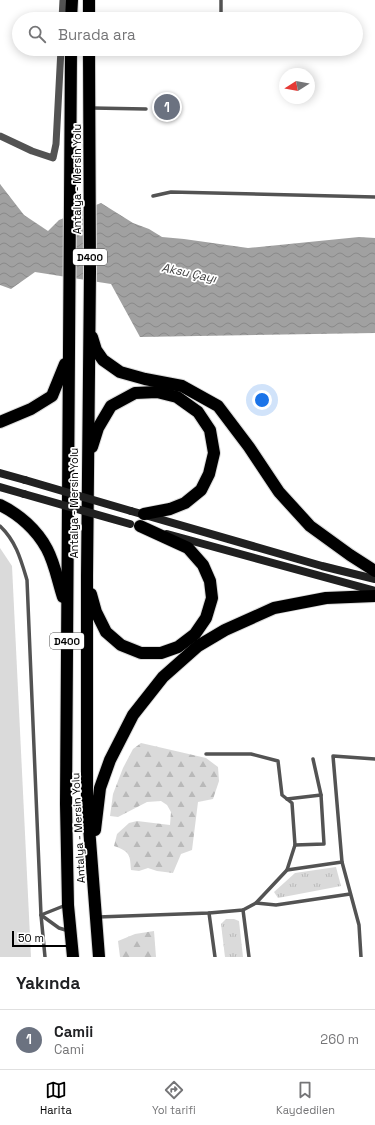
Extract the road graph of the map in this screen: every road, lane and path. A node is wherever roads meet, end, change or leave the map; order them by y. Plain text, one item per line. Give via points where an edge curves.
1 (63, 0) edge
2 (72, 0) edge
3 (89, 0) edge
4 (221, 0) edge
5 (62, 12) edge
6 (71, 12) edge
7 (89, 12) edge
8 (221, 12) edge
9 (61, 56) edge
10 (71, 56) edge
11 (89, 56) edge
12 (89, 108) junction
13 (146, 109) dead end
14 (0, 136) edge
15 (153, 196) dead end
16 (375, 197) edge
17 (90, 330) junction
18 (68, 357) junction
19 (0, 422) edge
20 (88, 460) junction
21 (0, 473) edge
22 (0, 487) edge
23 (0, 505) edge
24 (144, 514) junction
25 (135, 525) junction
26 (0, 526) edge
27 (375, 571) edge
28 (87, 576) junction
29 (375, 580) edge
30 (375, 591) edge
31 (375, 596) edge
32 (67, 608) junction
33 (206, 754) dead end
34 (375, 758) edge
35 (313, 759) dead end
36 (321, 795) junction
37 (287, 799) junction
38 (295, 845) junction
39 (342, 862) junction
40 (287, 870) junction
41 (92, 871) junction
42 (350, 894) junction
43 (256, 903) junction
44 (68, 905) junction
45 (243, 910) junction
46 (209, 913) junction
47 (41, 915) junction
48 (96, 917) junction
49 (69, 931) junction
50 (45, 957) edge
51 (73, 957) edge
52 (99, 957) edge
53 (215, 957) edge
54 (249, 957) edge
55 (361, 957) edge

1 - 5 street
2 - 6 highway
3 - 7 highway
4 - 8 lane
9 - 14 street via 53,158
10 - 18 highway, Antalya - Mersin Yolu / D400
11 - 12 highway, Antalya - Mersin Yolu / D400
12 - 13 lane
12 - 17 highway, Antalya - Mersin Yolu / D400
15 - 16 lane via 171,192
17 - 20 highway, Antalya - Mersin Yolu / D400
17 - 27 highway via 96,350 103,360 120,372 182,386 218,406 250,447 279,492 310,526
18 - 19 highway via 52,396 31,409
18 - 32 highway, Antalya - Mersin Yolu / D400
20 - 24 highway via 98,428 111,406 135,393 157,392 177,397 198,412 210,430 214,453 209,474 201,490 185,503
20 - 28 highway, Antalya - Mersin Yolu / D400
21 - 24 main road, bridge
22 - 25 main road, bridge
23 - 32 highway via 12,511 35,531 48,550
24 - 29 main road
25 - 28 highway via 188,548 203,565 210,581 212,598 206,618 196,634 178,647 161,653 141,653 121,645 106,632 96,612
25 - 30 main road
26 - 47 lane via 18,550 27,580
28 - 41 highway, Antalya - Mersin Yolu / D400 via 87,802
31 - 41 highway via 326,598 274,608 225,630 198,646 163,677 133,715 110,760 100,788
32 - 44 highway, Antalya - Mersin Yolu / D400
33 - 37 lane via 251,754 278,761 282,795
34 - 39 lane via 333,756
35 - 36 lane
36 - 37 lane
36 - 38 lane via 324,844
37 - 38 lane via 292,803
38 - 40 lane
39 - 40 lane
39 - 42 lane
40 - 43 lane
41 - 48 highway, Antalya - Mersin Yolu / D400
42 - 43 lane via 276,905
42 - 55 lane via 358,925
43 - 45 lane
44 - 47 lane
44 - 49 highway, Antalya - Mersin Yolu / D400
45 - 46 lane
45 - 54 lane
46 - 48 lane
46 - 53 lane
47 - 49 lane via 59,928
47 - 50 lane
48 - 52 highway, Antalya - Mersin Yolu / D400
49 - 51 highway, Antalya - Mersin Yolu / D400

